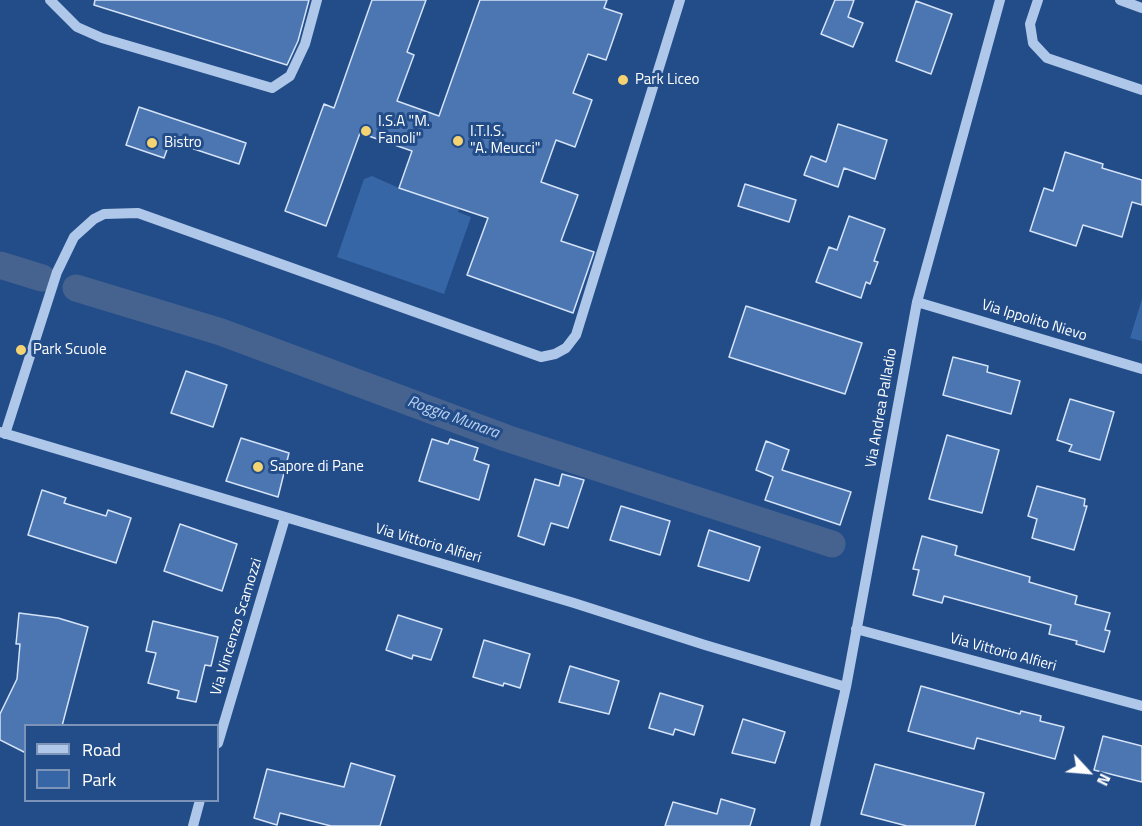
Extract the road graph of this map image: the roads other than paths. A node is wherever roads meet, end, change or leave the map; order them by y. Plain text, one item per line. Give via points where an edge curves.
1 (50, 0) edge
2 (317, 0) edge
3 (680, 0) edge
4 (1000, 0) edge
5 (1038, 0) edge
6 (1120, 0) edge
7 (1142, 8) edge
8 (1142, 90) edge
9 (917, 302) junction
10 (1142, 369) edge
11 (3, 433) edge
12 (285, 518) junction
13 (856, 629) junction
14 (846, 687) junction
15 (1142, 706) edge
16 (219, 740) edge
17 (201, 802) edge
18 (193, 826) edge
19 (815, 826) edge

1 - 2 street via 77,27 102,38 272,88 290,76 305,44
3 - 11 street via 576,335 566,348 541,357 138,213 104,214 74,237 57,272
4 - 9 street, Via Andrea Palladio
5 - 8 street via 1030,24 1033,43 1047,58
6 - 7 street
9 - 10 street, Via Ippolito Nievo
9 - 13 street, Via Andrea Palladio
11 - 12 street, Via Vittorio Alfieri
12 - 14 street, Via Vittorio Alfieri
12 - 16 street, Via Vincenzo Scamozzi
13 - 14 street, Via Andrea Palladio
13 - 15 street, Via Vittorio Alfieri
14 - 19 street, Via Andrea Palladio
17 - 18 street

